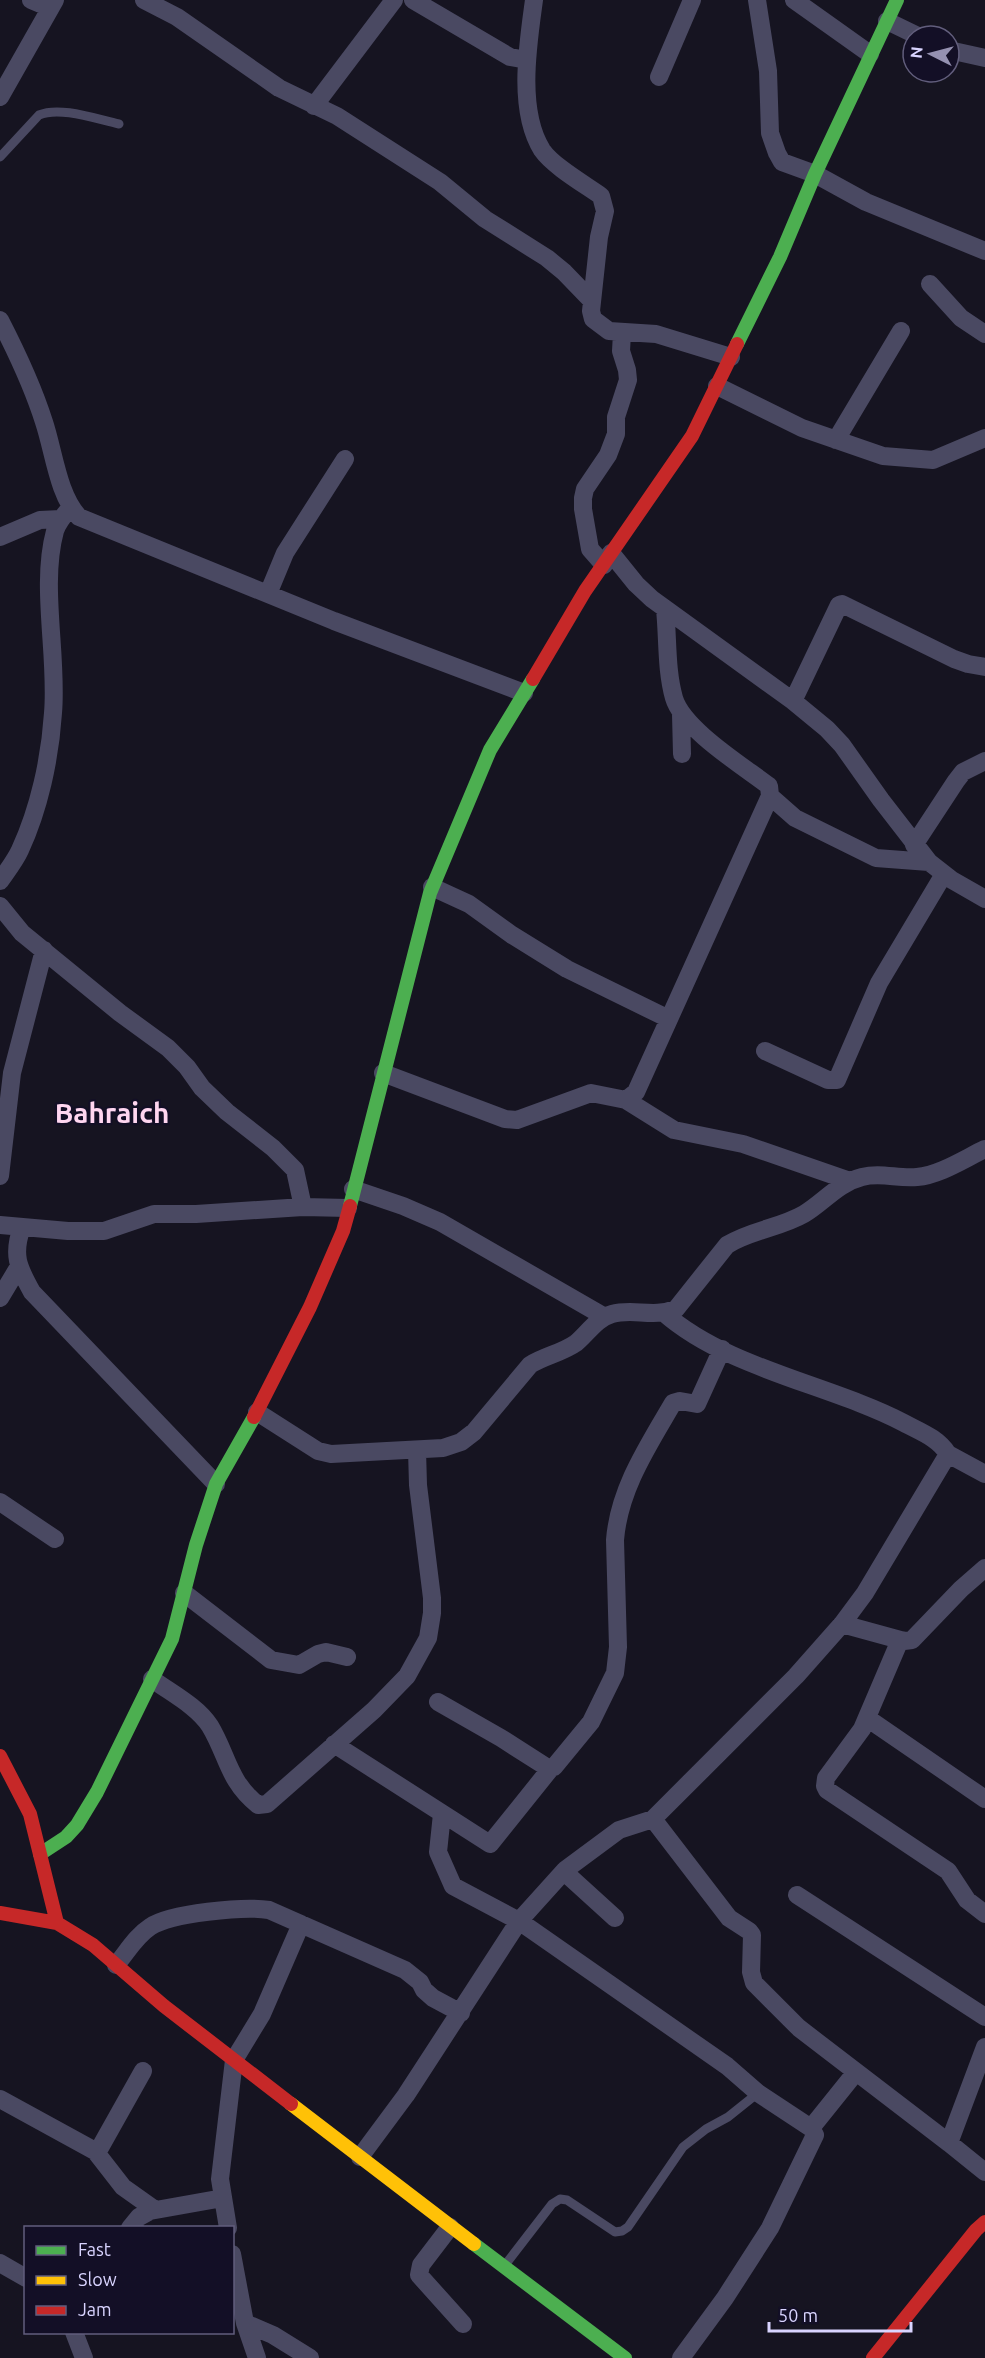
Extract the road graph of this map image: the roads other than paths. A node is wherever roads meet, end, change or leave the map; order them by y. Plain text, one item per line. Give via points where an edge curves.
1 (32, 0) edge
2 (144, 0) edge
3 (394, 0) edge
4 (413, 0) edge
5 (534, 0) edge
6 (692, 0) edge
7 (757, 0) edge
8 (794, 0) edge
9 (897, 0) edge
10 (52, 4) edge
11 (887, 21) junction
12 (901, 28) edge
13 (961, 53) edge
14 (870, 54) junction
15 (985, 58) edge
16 (527, 60) junction
17 (659, 77) dead end
18 (0, 97) edge
19 (314, 106) junction
20 (119, 124) dead end
21 (0, 158) edge
22 (815, 174) junction
23 (985, 251) edge
24 (930, 284) dead end
25 (592, 301) junction
26 (0, 320) edge
27 (901, 331) dead end
28 (622, 333) junction
29 (985, 334) edge
30 (731, 357) junction
31 (717, 386) junction
32 (985, 438) edge
33 (836, 440) junction
34 (345, 459) dead end
35 (64, 524) junction
36 (0, 537) edge
37 (608, 559) junction
38 (268, 594) junction
39 (665, 609) junction
40 (985, 667) edge
41 (524, 693) junction
42 (794, 702) junction
43 (681, 714) junction
44 (682, 754) dead end
45 (985, 761) edge
46 (770, 796) junction
47 (914, 845) junction
48 (929, 862) junction
49 (944, 874) junction
50 (0, 881) edge
51 (432, 887) junction
52 (985, 899) edge
53 (0, 906) edge
54 (44, 950) junction
55 (669, 1019) junction
56 (765, 1051) dead end
57 (383, 1073) junction
58 (626, 1100) junction
59 (4, 1105) edge
60 (985, 1149) edge
61 (0, 1176) edge
62 (850, 1181) junction
63 (300, 1185) junction
64 (353, 1189) junction
65 (303, 1207) junction
66 (348, 1208) junction
67 (0, 1225) edge
68 (22, 1227) junction
69 (18, 1268) junction
70 (0, 1298) edge
71 (664, 1313) junction
72 (605, 1317) junction
73 (722, 1349) junction
74 (257, 1412) junction
75 (417, 1450) junction
76 (948, 1454) junction
77 (985, 1474) edge
78 (216, 1484) junction
79 (0, 1502) edge
80 (55, 1539) dead end
81 (985, 1568) edge
82 (184, 1593) junction
83 (842, 1624) junction
84 (900, 1640) junction
85 (347, 1657) dead end
86 (152, 1679) junction
87 (438, 1702) dead end
88 (867, 1718) junction
89 (334, 1744) junction
90 (0, 1756) edge
91 (551, 1768) junction
92 (985, 1798) edge
93 (441, 1814) junction
94 (653, 1819) junction
95 (40, 1854) junction
96 (565, 1870) junction
97 (796, 1894) dead end
98 (0, 1913) edge
99 (985, 1914) edge
100 (615, 1918) dead end
101 (519, 1921) junction
102 (57, 1923) junction
103 (302, 1924) junction
104 (116, 1965) junction
105 (461, 2013) junction
106 (985, 2017) edge
107 (985, 2047) edge
108 (234, 2060) junction
109 (143, 2071) dead end
110 (856, 2072) junction
111 (758, 2093) junction
112 (0, 2099) edge
113 (811, 2128) junction
114 (949, 2143) junction
115 (97, 2153) junction
116 (360, 2157) junction
117 (985, 2172) edge
118 (223, 2198) junction
119 (154, 2209) junction
120 (985, 2222) edge
121 (132, 2226) edge
122 (228, 2226) edge
123 (450, 2227) junction
124 (0, 2263) edge
125 (234, 2268) edge
126 (503, 2268) junction
127 (24, 2277) edge
128 (245, 2323) junction
129 (463, 2324) dead end
130 (75, 2334) edge
131 (84, 2358) edge
132 (257, 2358) edge
133 (310, 2358) edge
134 (625, 2358) edge
135 (681, 2358) edge
136 (873, 2358) edge

1 - 10 street
2 - 19 street via 177,17 279,88
3 - 19 street
4 - 16 street via 510,57
5 - 16 street
6 - 17 street
7 - 22 street via 768,71 772,142 782,162
8 - 14 street
9 - 11 street
10 - 18 street
11 - 12 street
11 - 14 street
13 - 15 street
14 - 22 street
16 - 25 street via 531,120 543,152 604,202
19 - 25 street via 337,116 454,190 485,219 547,258
20 - 21 lane via 46,112
22 - 23 street via 866,202
22 - 30 street
24 - 29 street via 961,318
25 - 28 street via 591,311 598,325
26 - 35 street via 44,421
27 - 33 street
28 - 30 street via 656,334
28 - 37 street via 627,380 616,417 616,434 583,498 590,549
30 - 31 street
31 - 33 street via 802,428
31 - 37 street via 692,436
32 - 33 street via 933,460 882,456
34 - 38 street via 285,554
35 - 36 street via 40,520
35 - 38 street via 79,517
35 - 50 street via 50,578 54,711 48,758 20,851
37 - 39 street
37 - 41 street
38 - 41 street
39 - 42 street
39 - 43 street via 671,679
40 - 42 street via 954,659 842,604
41 - 51 street via 490,750
42 - 47 street via 842,745
43 - 44 street
43 - 46 street via 769,786
45 - 47 street via 972,766 956,781
46 - 48 street via 795,818 876,858
46 - 55 street
47 - 48 street
48 - 49 street
49 - 52 street
49 - 56 street via 879,983 837,1080 828,1080
51 - 55 street via 470,904 567,969
51 - 57 street
53 - 54 street via 21,933
54 - 59 street
54 - 63 street via 168,1048 218,1104 295,1170
55 - 58 street via 636,1092
57 - 58 street via 505,1119 528,1118 591,1093
57 - 64 street
58 - 62 street via 674,1130 743,1144
59 - 61 street
60 - 62 street via 930,1174 916,1177 876,1173
62 - 71 street via 792,1220 744,1235 727,1245 685,1300
63 - 65 street
63 - 66 street
64 - 66 street
64 - 72 street via 440,1222
65 - 66 street
65 - 68 street via 154,1214 104,1231
66 - 74 street via 310,1307
67 - 68 street
68 - 69 street via 17,1241
69 - 70 street
69 - 78 street via 32,1292
71 - 72 street via 619,1313
71 - 73 street via 691,1335
72 - 75 street via 568,1348 530,1365 474,1432 461,1442
73 - 76 street via 886,1414 934,1438
73 - 91 street via 697,1404 673,1403 635,1468 616,1522 615,1673 591,1722
74 - 75 street via 318,1451 343,1454
74 - 78 street
75 - 89 street via 432,1598 428,1638 407,1676
76 - 77 street
76 - 83 street via 865,1593
78 - 82 street
79 - 80 street
81 - 84 street via 912,1640
82 - 85 street via 271,1660 299,1665 326,1652
82 - 86 street via 172,1638
83 - 84 street
83 - 94 street via 796,1676
84 - 88 street
86 - 89 street via 203,1717 233,1778 258,1805 267,1804
86 - 95 street via 77,1826
87 - 91 street
88 - 92 street
88 - 99 street via 826,1778 827,1790 948,1870 967,1900
89 - 93 street
90 - 95 street via 30,1814
91 - 93 street via 490,1844
93 - 101 street via 438,1852 453,1886
94 - 96 street via 619,1830
94 - 110 street via 729,1918 750,1931 754,1983 799,2028
95 - 102 street
96 - 100 street
96 - 101 street
97 - 106 street
98 - 102 street
101 - 105 street
101 - 111 street via 727,2066
102 - 104 street
103 - 104 street via 253,1907 168,1919 140,1935
103 - 105 street via 405,1970 433,1998
103 - 108 street via 262,2014
104 - 108 street
105 - 116 street
107 - 114 street
108 - 116 street
108 - 118 street via 220,2179
109 - 115 street
110 - 113 street
110 - 114 street
111 - 113 street
111 - 126 lane via 683,2147 628,2227 615,2232 560,2199
112 - 115 street
113 - 135 street via 814,2140 770,2228
114 - 117 street
115 - 119 street via 123,2187
116 - 123 street
118 - 119 street
118 - 122 street
119 - 121 street
120 - 136 street
123 - 126 street
123 - 129 street via 419,2275
124 - 127 street
125 - 128 street
126 - 134 street
128 - 132 street
128 - 133 street
130 - 131 street

